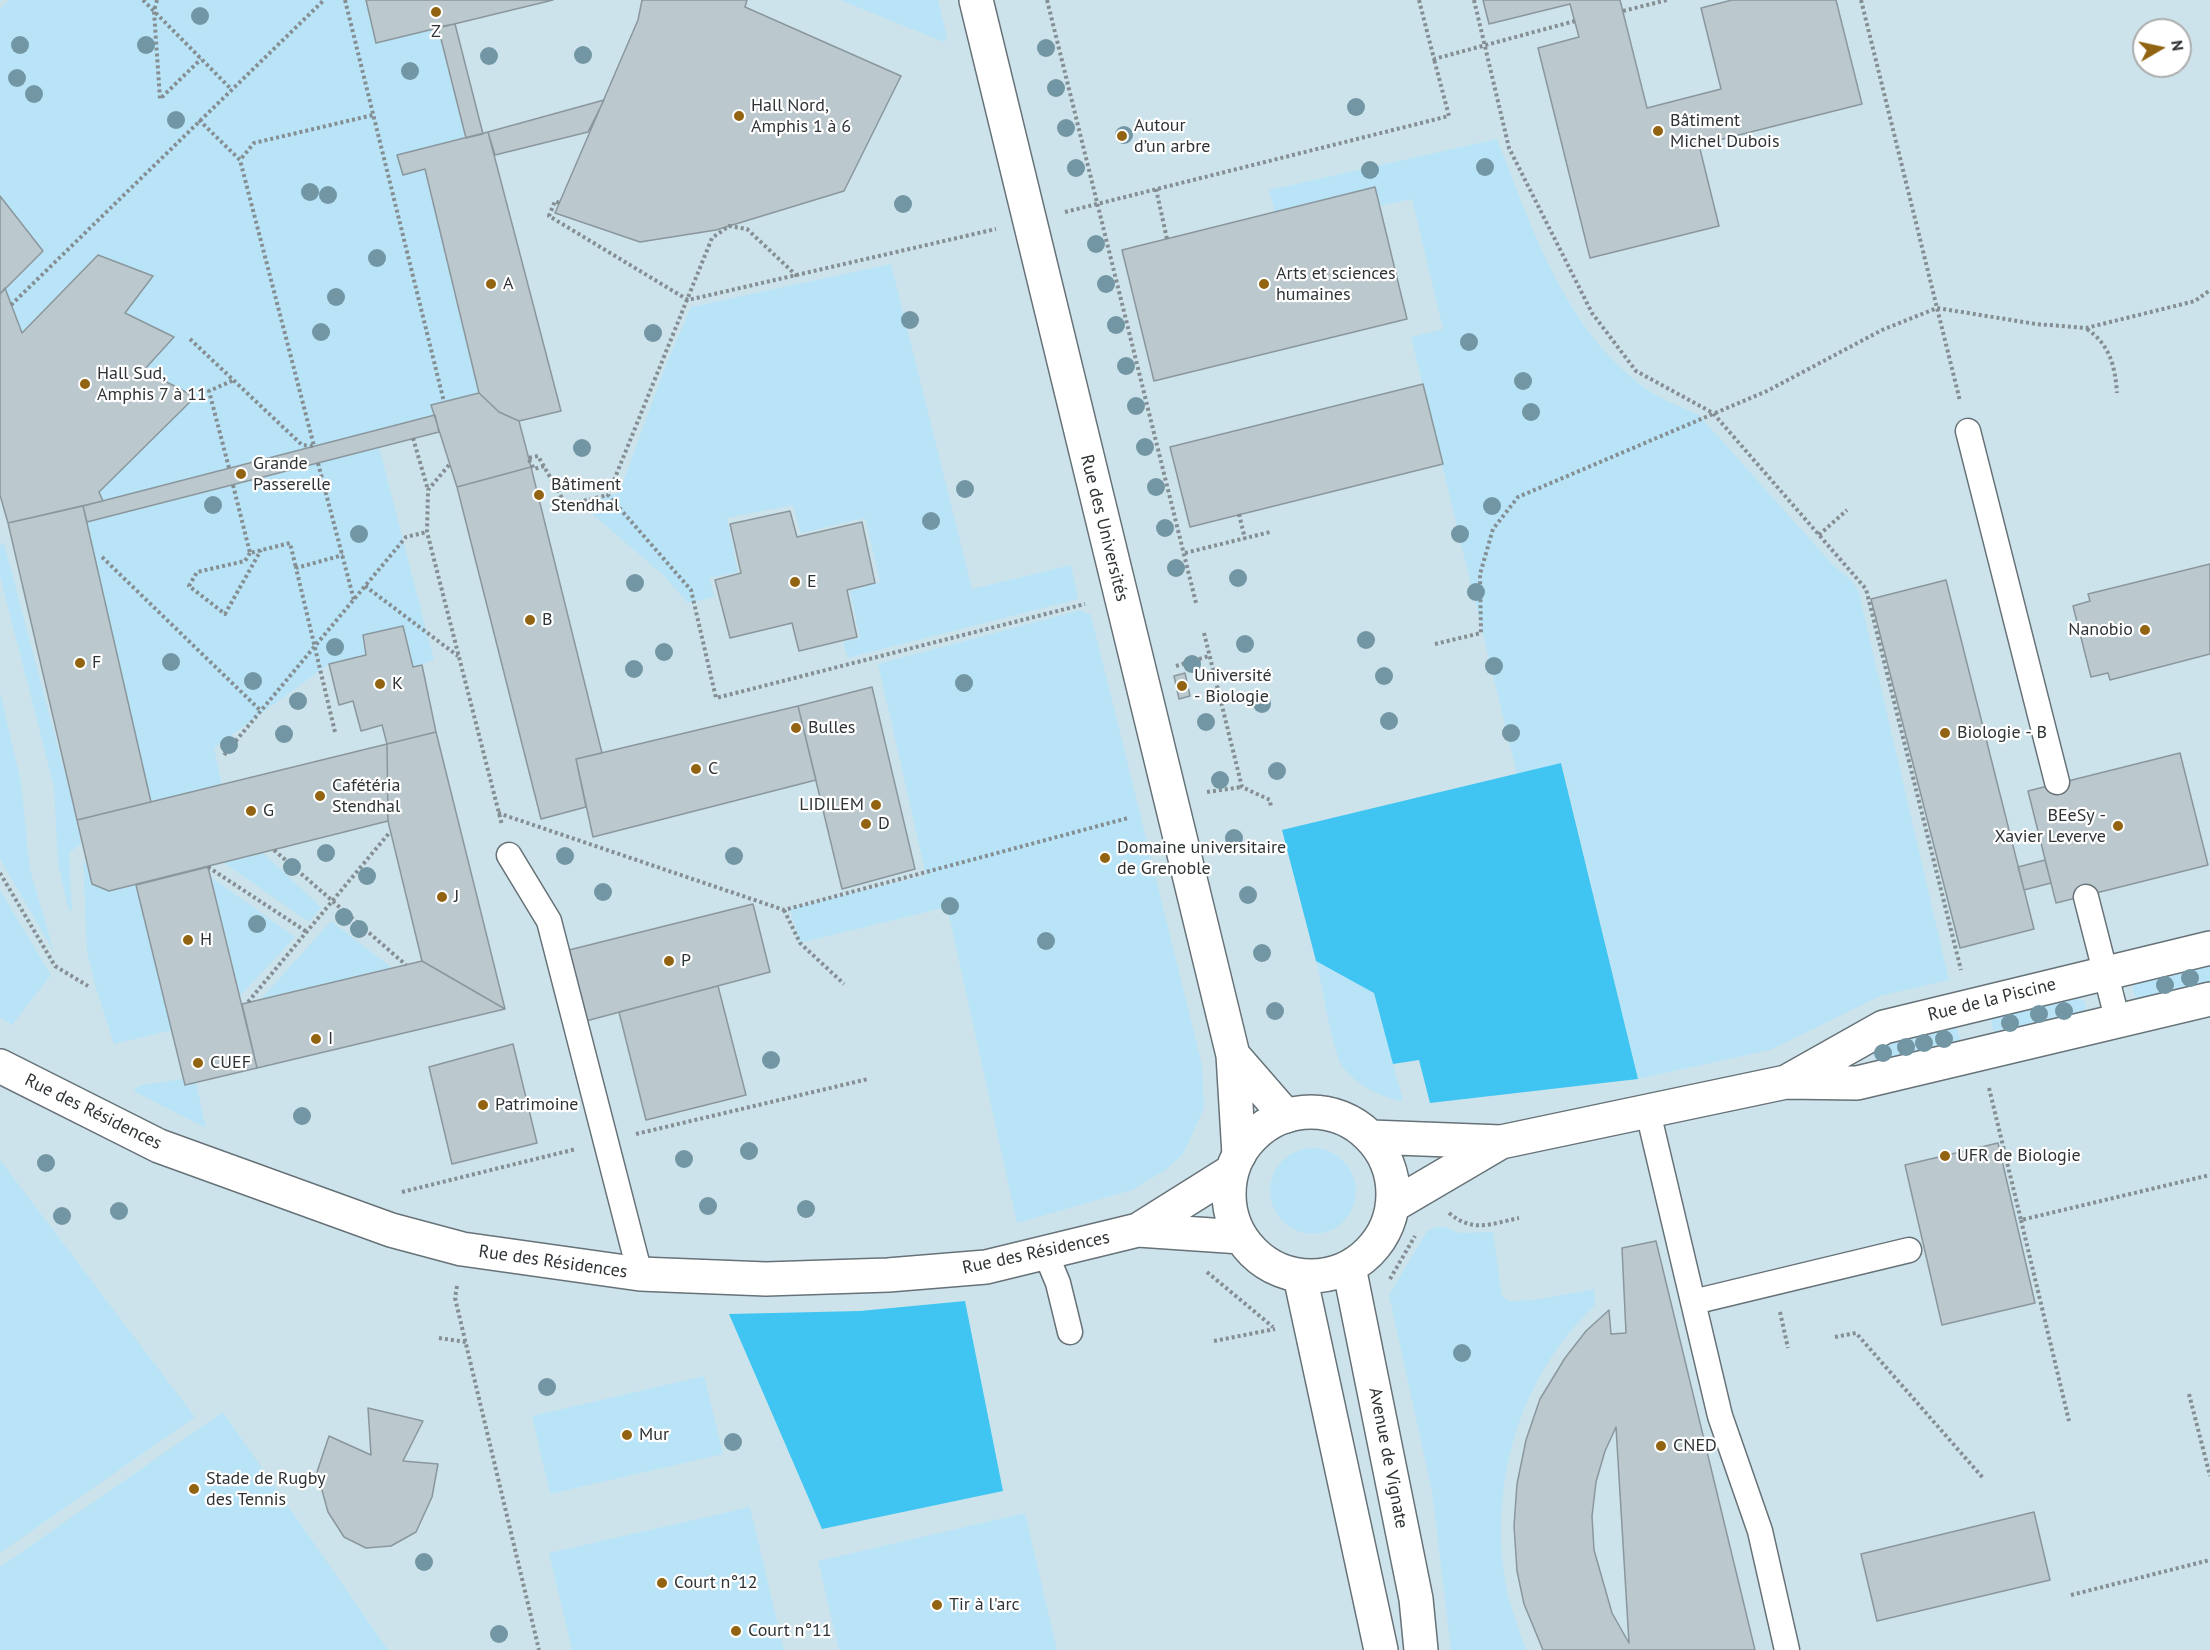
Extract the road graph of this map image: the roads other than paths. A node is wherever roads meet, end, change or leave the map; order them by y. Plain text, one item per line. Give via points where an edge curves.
1 (976, 0) edge
2 (1968, 431) road end
3 (2057, 782) dead end
4 (509, 855) road end
5 (2086, 897) dead end
6 (2210, 948) edge
7 (2105, 972) junction
8 (2210, 999) edge
9 (2118, 1022) junction
10 (1233, 1055) junction
11 (0, 1066) edge
12 (1786, 1082) junction
13 (1648, 1112) junction
14 (1286, 1116) junction
15 (1371, 1137) junction
16 (1501, 1142) junction
17 (1235, 1163) junction
18 (1392, 1206) junction
19 (1138, 1230) junction
20 (1241, 1237) junction
21 (1909, 1250) dead end
22 (1046, 1254) junction
23 (1349, 1268) junction
24 (640, 1274) junction
25 (1300, 1276) junction
26 (1693, 1302) junction
27 (1071, 1332) dead end
28 (1381, 1650) edge
29 (1421, 1650) edge
30 (1787, 1650) edge

1 - 10 street, Rue des Universités
2 - 3 lane
4 - 24 lane via 549,921
5 - 7 lane
6 - 7 street, Rue de la Piscine
7 - 9 lane
7 - 12 street, Rue de la Piscine via 1884,1027
8 - 9 street, Rue de la Piscine
9 - 12 street, Rue de la Piscine via 1857,1083
10 - 14 street, Rue des Universités
10 - 17 street, Rue des Universités
11 - 24 street, Rue des Résidences via 159,1146 391,1230 462,1249
12 - 13 street, Rue de la Piscine
13 - 16 street, Rue de la Piscine
13 - 26 lane
14 - 15 street via 1326,1113 1343,1118
14 - 17 street via 1267,1124 1251,1138
15 - 16 street, Rue de la Piscine
15 - 18 street via 1385,1158 1392,1182
16 - 18 street, Rue de la Piscine
17 - 19 street, Rue des Résidences
17 - 20 street via 1229,1194 1232,1216
18 - 23 street via 1385,1231 1370,1252
19 - 20 street, Rue des Résidences
19 - 22 street, Rue des Résidences
20 - 25 street via 1257,1257
21 - 26 lane
22 - 24 street, Rue des Résidences via 986,1267 888,1275 766,1279
22 - 27 lane
23 - 25 street via 1325,1275
23 - 29 street, Avenue de Vignate via 1416,1599
25 - 28 street
26 - 30 lane via 1720,1416 1760,1531

